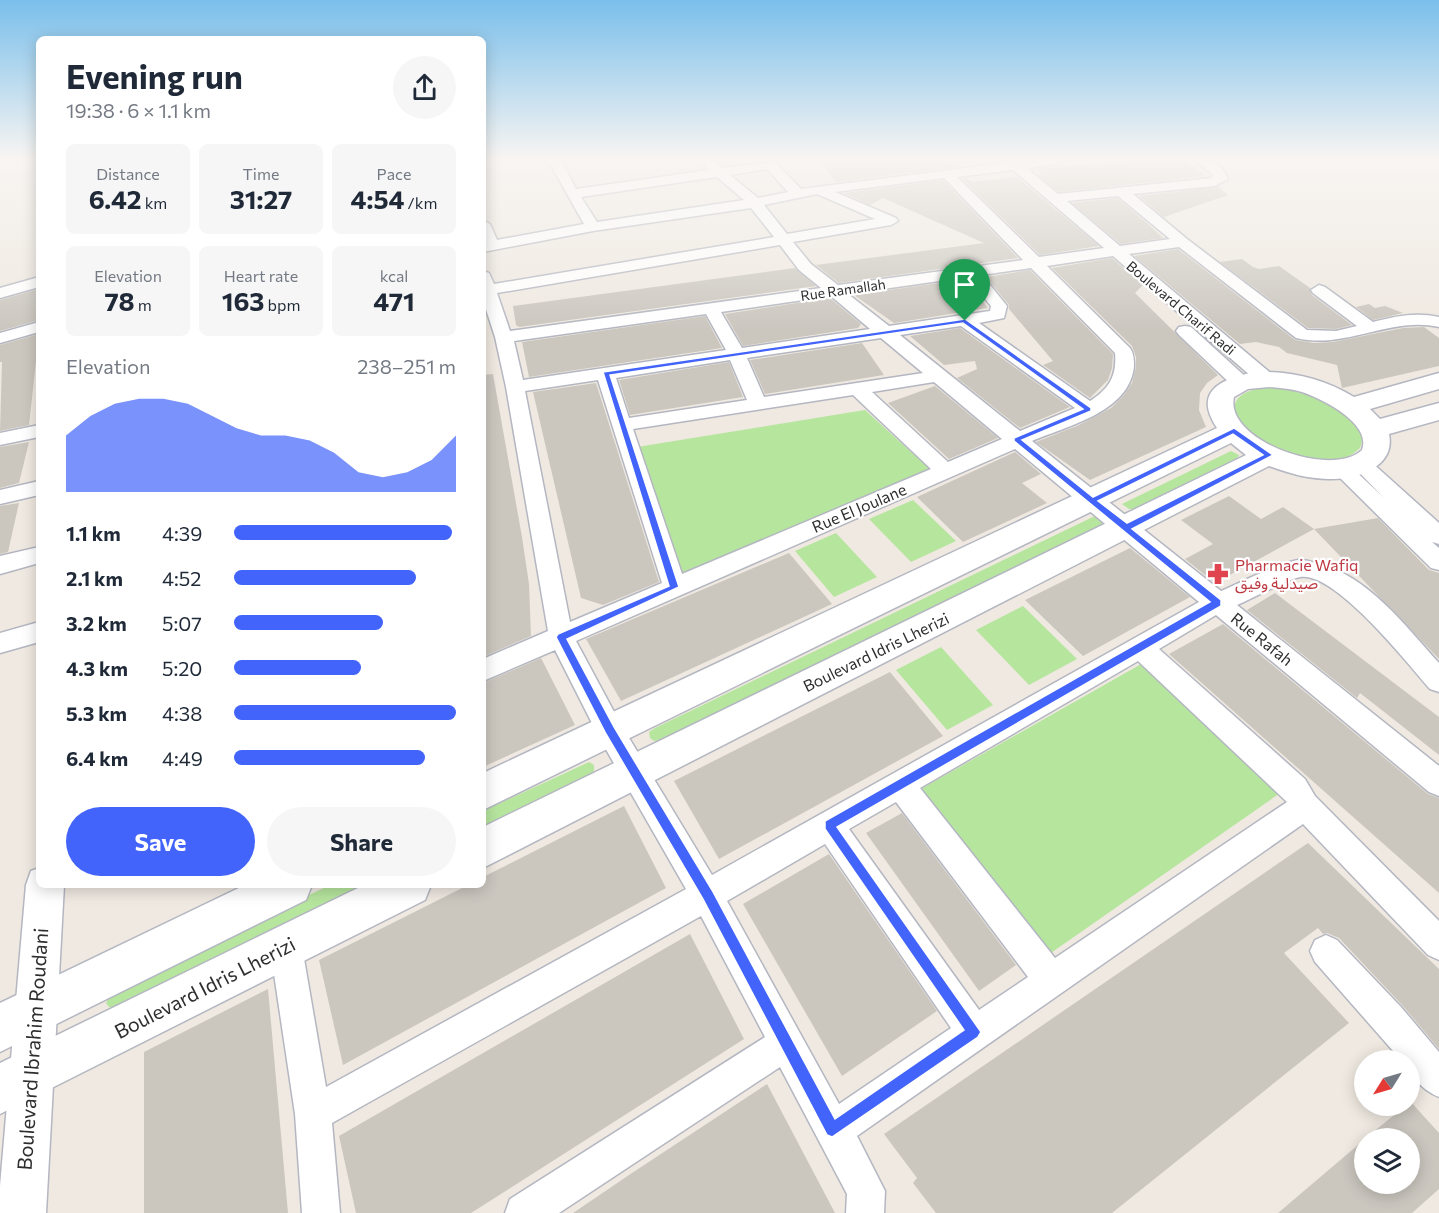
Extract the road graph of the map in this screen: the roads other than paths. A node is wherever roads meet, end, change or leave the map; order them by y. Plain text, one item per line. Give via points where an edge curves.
1 (586, 217) edge
2 (663, 217) edge
3 (766, 217) edge
4 (881, 217) edge
5 (990, 217) edge
6 (1068, 217) edge
7 (1074, 217) edge
8 (1151, 217) edge
9 (593, 227) junction
10 (783, 238) junction
11 (1182, 242) junction
12 (488, 246) edge
13 (1108, 253) junction
14 (1037, 263) junction
15 (971, 272) junction
16 (36, 283) edge
17 (486, 283) edge
18 (486, 286) edge
19 (1319, 290) dead end
20 (834, 291) junction
21 (0, 293) edge
22 (711, 308) junction
23 (965, 321) junction
24 (1439, 322) edge
25 (36, 328) edge
26 (1371, 328) junction
27 (885, 332) junction
28 (504, 337) junction
29 (0, 338) edge
30 (736, 353) junction
31 (605, 373) junction
32 (939, 376) junction
33 (1253, 381) junction
34 (1439, 381) edge
35 (515, 387) junction
36 (857, 388) junction
37 (758, 404) junction
38 (1351, 406) junction
39 (1089, 410) junction
40 (1439, 411) edge
41 (622, 425) junction
42 (1374, 430) junction
43 (1234, 431) junction
44 (36, 432) edge
45 (0, 439) edge
46 (1016, 439) junction
47 (1269, 455) junction
48 (1351, 467) junction
49 (946, 471) junction
50 (36, 489) edge
51 (0, 497) edge
52 (1092, 501) junction
53 (1126, 528) junction
54 (1439, 536) edge
55 (36, 556) edge
56 (1439, 562) edge
57 (0, 565) edge
58 (675, 587) junction
59 (1217, 603) junction
60 (36, 634) edge
61 (561, 637) junction
62 (0, 643) edge
63 (1139, 646) junction
64 (486, 658) edge
65 (486, 669) edge
66 (1439, 681) edge
67 (610, 731) junction
68 (634, 773) junction
69 (1439, 783) edge
70 (900, 784) junction
71 (486, 791) edge
72 (1305, 806) junction
73 (829, 825) junction
74 (486, 847) edge
75 (44, 888) edge
76 (281, 888) edge
77 (404, 888) edge
78 (707, 895) junction
79 (1439, 944) edge
80 (286, 947) junction
81 (1326, 951) dead end
82 (1051, 980) junction
83 (18, 1019) edge
84 (974, 1032) junction
85 (788, 1042) junction
86 (1439, 1079) edge
87 (16, 1082) edge
88 (313, 1114) junction
89 (832, 1130) junction
90 (22, 1213) edge
91 (321, 1213) edge
92 (524, 1213) edge
93 (865, 1213) edge

1 - 9 street
2 - 9 street
3 - 10 street, Rue Rafah
4 - 10 street via 891,221
5 - 14 street
6 - 13 street, Boulevard Charif Radi
7 - 13 street, Boulevard Charif Radi
8 - 11 street
9 - 12 street
10 - 17 street
10 - 20 street, Rue Rafah via 806,267
11 - 13 street, Rue Ramallah
11 - 26 street via 1302,334 1326,338
13 - 14 street, Rue Ramallah
13 - 33 street, Boulevard Charif Radi
13 - 33 street, Boulevard Charif Radi
14 - 15 street, Rue Ramallah
14 - 39 street, Rue El Joulane via 1124,352 1120,384 1104,402
15 - 20 street, Rue Ramallah
15 - 23 street via 999,310 993,316
16 - 21 street
18 - 28 street
19 - 26 street
20 - 22 street, Rue Ramallah
20 - 27 street, Rue Rafah
22 - 28 street, Rue Ramallah
22 - 30 street
23 - 27 street
23 - 39 street
24 - 26 street via 1418,318
25 - 29 street
27 - 30 street
27 - 32 street, Rue Rafah
28 - 35 street
30 - 31 street
30 - 37 street
31 - 35 street
31 - 41 street
32 - 36 street
32 - 46 street, Rue Rafah
33 - 38 main road via 1310,387
33 - 43 main road via 1227,391 1221,401 1223,417
34 - 38 main road
35 - 61 street
36 - 37 street
36 - 49 street
37 - 41 street
38 - 42 main road
39 - 46 street, Rue El Joulane
40 - 42 main road
41 - 58 street
42 - 48 main road via 1377,451 1373,457
43 - 47 main road
43 - 52 main road
44 - 45 street
46 - 49 street, Rue El Joulane
46 - 52 street, Rue Rafah
47 - 48 main road via 1305,467
47 - 53 main road, Boulevard Idris Lherizi
48 - 54 street
48 - 56 street
49 - 58 street, Rue El Joulane
50 - 51 street
52 - 53 street, Rue Rafah
52 - 67 main road
53 - 59 street, Rue Rafah
53 - 68 main road, Boulevard Idris Lherizi
55 - 57 street
58 - 61 street, Rue El Joulane
59 - 63 street
59 - 66 street via 1300,568 1310,568 1358,593
59 - 69 street, Rue Rafah
60 - 62 street
61 - 64 street
61 - 65 street
61 - 67 street
63 - 70 street
63 - 72 street via 1295,788
67 - 68 street
67 - 71 main road
68 - 74 main road, Boulevard Idris Lherizi
68 - 78 street
70 - 73 street
70 - 82 street
72 - 79 street
72 - 82 street
73 - 78 street
73 - 84 street
75 - 83 street, Boulevard Ibrahim Roudani
76 - 83 main road
77 - 80 main road, Boulevard Idris Lherizi
78 - 85 street
78 - 88 street
80 - 87 main road, Boulevard Idris Lherizi
80 - 88 street
81 - 86 street
82 - 84 street
83 - 87 street, Boulevard Ibrahim Roudani
84 - 89 street
85 - 89 street
85 - 92 street
87 - 90 street, Boulevard Ibrahim Roudani
88 - 91 street
89 - 93 street via 866,1191

